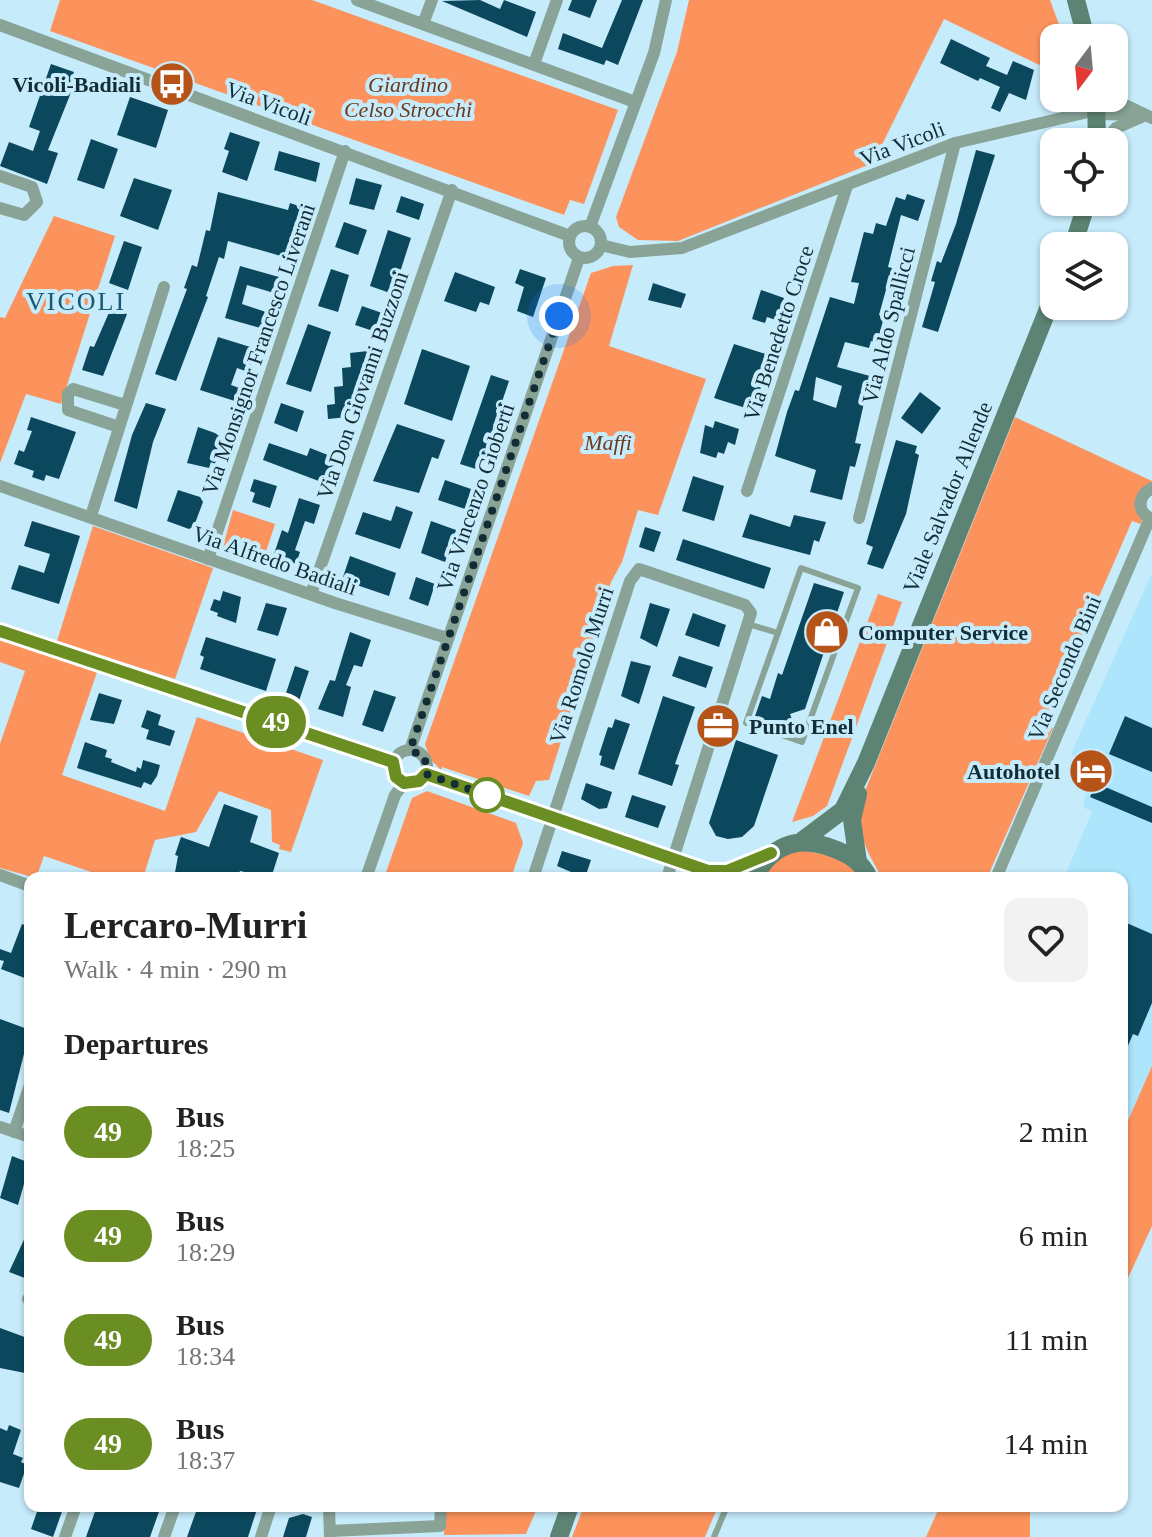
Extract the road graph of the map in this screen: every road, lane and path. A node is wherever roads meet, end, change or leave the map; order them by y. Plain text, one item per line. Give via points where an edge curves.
1 (357, 0) edge
2 (432, 0) edge
3 (557, 0) edge
4 (666, 0) edge
5 (1076, 0) edge
6 (423, 24) junction
7 (1082, 24) edge
8 (0, 25) edge
9 (534, 64) junction
10 (635, 102) junction
11 (1071, 112) edge
12 (1124, 112) edge
13 (1149, 117) edge
14 (1116, 128) edge
15 (955, 143) junction
16 (345, 151) junction
17 (0, 176) edge
18 (847, 186) junction
19 (452, 190) junction
20 (0, 208) edge
21 (590, 227) junction
22 (570, 236) junction
23 (601, 245) junction
24 (579, 258) junction
25 (164, 287) dead end
26 (1044, 320) edge
27 (125, 405) junction
28 (119, 427) junction
29 (0, 486) edge
30 (1152, 488) edge
31 (747, 491) dead end
32 (91, 516) junction
33 (859, 518) dead end
34 (1151, 519) edge
35 (208, 559) junction
36 (311, 594) junction
37 (748, 624) junction
38 (0, 631) edge
39 (778, 633) junction
40 (447, 638) junction
41 (410, 750) junction
42 (393, 762) junction
43 (866, 763) junction
44 (426, 774) junction
45 (404, 783) junction
46 (552, 817) junction
47 (803, 840) junction
48 (771, 853) junction
49 (674, 859) junction
50 (858, 862) junction
51 (368, 872) edge
52 (535, 872) edge
53 (669, 872) edge
54 (708, 872) edge
55 (722, 872) edge
56 (758, 872) edge
57 (865, 872) edge
58 (999, 872) edge
59 (0, 875) edge
60 (24, 884) edge
61 (24, 1103) edge
62 (0, 1127) edge
63 (14, 1132) junction
64 (24, 1135) edge
65 (74, 1512) edge
66 (173, 1512) edge
67 (269, 1512) edge
68 (329, 1512) edge
69 (441, 1512) edge
70 (568, 1512) edge
71 (724, 1512) edge
72 (330, 1534) edge
73 (65, 1537) edge
74 (164, 1537) edge
75 (261, 1537) edge
76 (559, 1537) edge
77 (714, 1537) edge

1 - 6 street
2 - 6 street
3 - 9 street
4 - 10 street
5 - 7 main road
6 - 9 street
8 - 16 street, Via Vicoli
9 - 10 street
10 - 21 street
11 - 15 street, Via Vicoli
12 - 13 street, Via Vicoli
13 - 14 street, Via Vicoli
15 - 18 street, Via Vicoli
15 - 33 street, Via Aldo Spallicci
16 - 19 street, Via Vicoli
16 - 35 street, Via Monsignor Francesco Liverani
17 - 20 street via 32,187 37,202 24,215
18 - 23 street, Via Vicoli via 682,248 634,252
18 - 31 street, Via Benedetto Croce
19 - 22 street, Via Vicoli
19 - 36 street, Via Don Giovanni Buzzoni
21 - 22 street via 580,227
21 - 23 street
22 - 24 street via 570,248
23 - 24 street via 592,257
24 - 40 street, Via Vincenzo Gioberti
25 - 27 street
26 - 43 main road, Viale Salvador Allende
27 - 28 street
27 - 28 street via 73,389 68,394 68,410
28 - 32 street
29 - 32 street, Via Alfredo Badiali
30 - 34 street, Via Secondo Bini via 1140,500
32 - 35 street, Via Alfredo Badiali
34 - 58 street, Via Secondo Bini
35 - 36 street, Via Alfredo Badiali
36 - 40 street, Via Alfredo Badiali
37 - 39 lane
37 - 46 street, Via Romolo Murri via 751,613 745,605 639,569 630,581
37 - 49 street
38 - 42 street
39 - 39 lane via 746,723 802,742 858,588 801,568
40 - 41 street, Via Vincenzo Gioberti
41 - 42 street
41 - 44 street via 425,757
42 - 45 street via 396,777
43 - 47 main road, Viale Salvador Allende via 843,810
43 - 50 main road, Viale Salvador Allende via 852,820
44 - 45 street
44 - 46 street
45 - 51 street
46 - 49 street
46 - 52 street
47 - 48 main road, Viale Salvador Allende
47 - 50 main road
48 - 55 street
48 - 56 main road
49 - 53 street
49 - 54 street
50 - 57 main road
59 - 60 street
61 - 63 street
62 - 63 street
63 - 64 street
65 - 73 street
66 - 74 street
67 - 75 street
68 - 72 street
69 - 72 street via 440,1526
70 - 76 main road
71 - 77 lane

